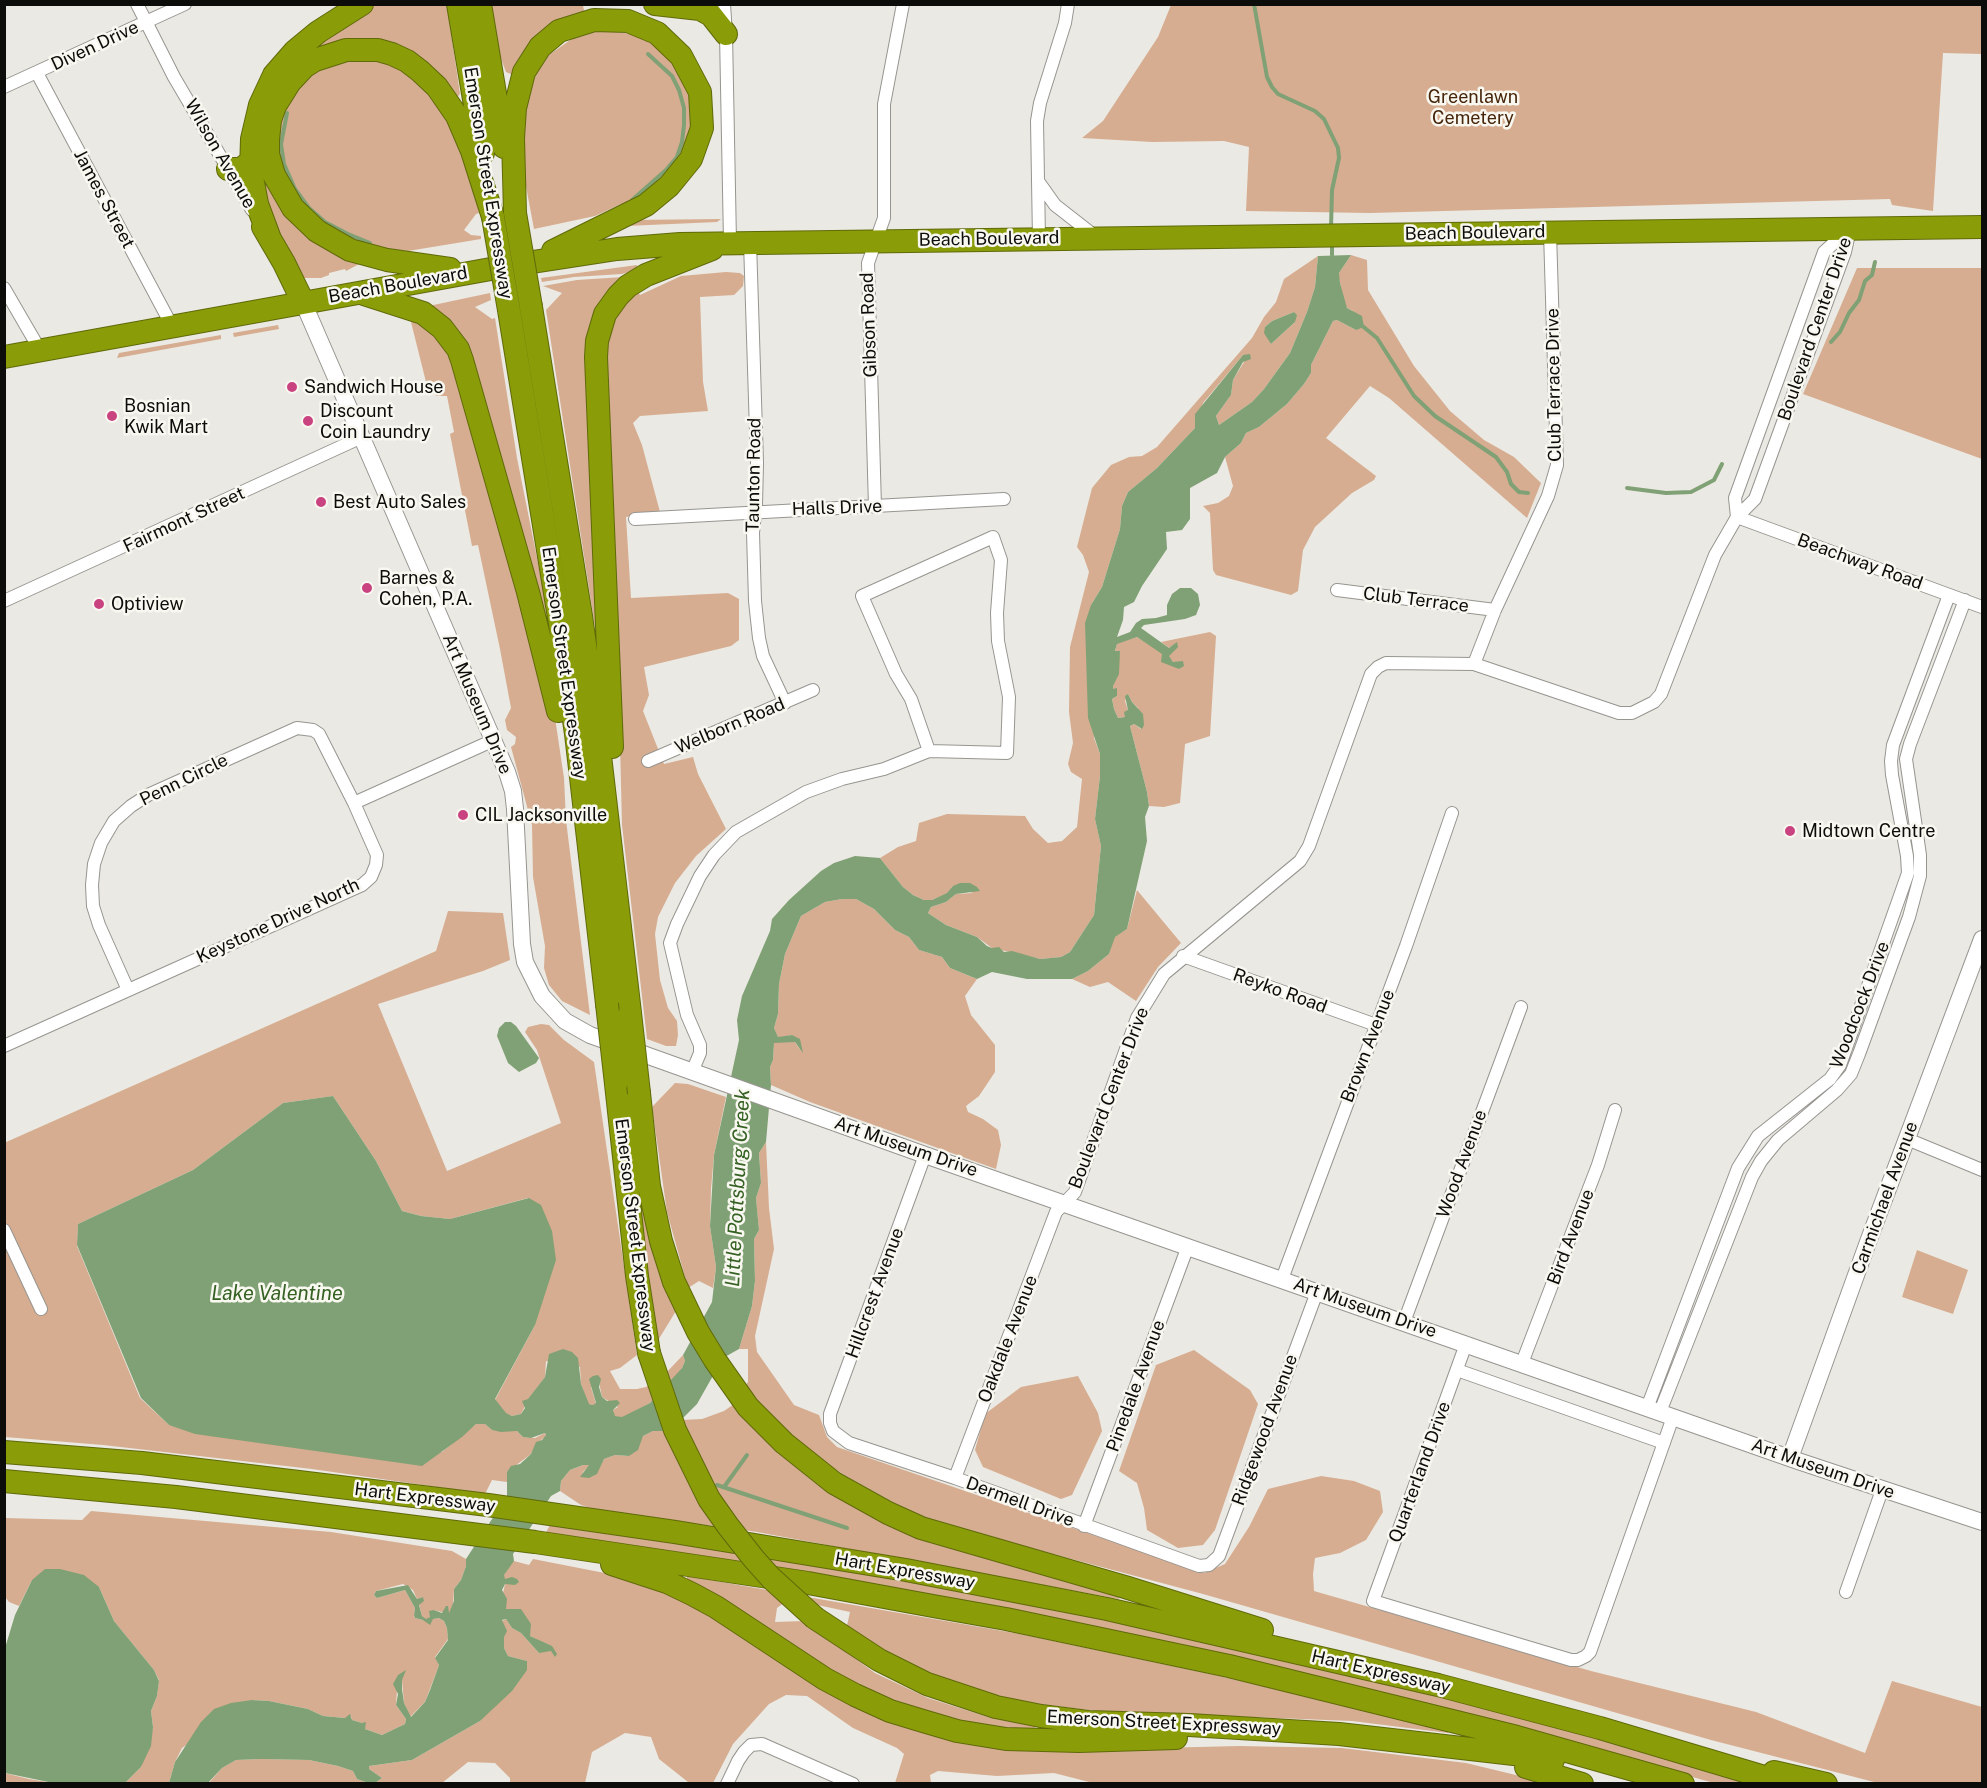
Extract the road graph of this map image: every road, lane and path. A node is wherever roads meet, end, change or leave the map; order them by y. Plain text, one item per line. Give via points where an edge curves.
1 (137, 4) edge
2 (185, 4) edge
3 (362, 4) edge
4 (458, 4) edge
5 (480, 4) edge
6 (655, 4) edge
7 (724, 4) edge
8 (903, 4) edge
9 (1068, 4) edge
10 (706, 7) edge
11 (146, 22) junction
12 (726, 34) junction
13 (37, 72) junction
14 (4, 87) edge
15 (250, 161) junction
16 (228, 169) junction
17 (1037, 181) junction
18 (504, 215) junction
19 (1983, 227) edge
20 (1850, 229) junction
21 (265, 231) junction
22 (1550, 232) junction
23 (1038, 238) junction
24 (1097, 238) junction
25 (877, 240) junction
26 (740, 242) junction
27 (531, 262) junction
28 (475, 272) junction
29 (4, 288) edge
30 (360, 292) junction
31 (303, 302) junction
32 (172, 326) junction
33 (40, 350) junction
34 (4, 357) edge
35 (362, 437) junction
36 (1004, 499) dead end
37 (875, 507) junction
38 (755, 512) junction
39 (1737, 517) junction
40 (634, 519) dead end
41 (1337, 590) dead end
42 (1949, 595) junction
43 (1965, 600) junction
44 (4, 601) edge
45 (1983, 607) edge
46 (1495, 610) junction
47 (1474, 664) junction
48 (813, 690) dead end
49 (785, 703) junction
50 (494, 740) junction
51 (929, 752) junction
52 (648, 761) dead end
53 (354, 803) junction
54 (1452, 813) dead end
55 (601, 852) junction
56 (1983, 939) edge
57 (1183, 956) junction
58 (128, 990) junction
59 (1521, 1007) dead end
60 (1377, 1025) junction
61 (4, 1046) edge
62 (692, 1072) junction
63 (1615, 1110) dead end
64 (1907, 1139) junction
65 (925, 1155) junction
66 (1983, 1170) edge
67 (1065, 1203) junction
68 (4, 1230) edge
69 (1188, 1246) junction
70 (1282, 1279) junction
71 (1317, 1292) junction
72 (40, 1309) dead end
73 (1404, 1322) junction
74 (1466, 1344) junction
75 (1522, 1363) junction
76 (1457, 1370) junction
77 (1660, 1412) junction
78 (833, 1431) joint
79 (1664, 1443) junction
80 (4, 1452) edge
81 (1790, 1458) junction
82 (955, 1478) junction
83 (4, 1481) edge
84 (1882, 1490) junction
85 (1983, 1522) edge
86 (1084, 1526) junction
87 (535, 1542) junction
88 (1209, 1565) joint
89 (1846, 1592) dead end
90 (1438, 1685) junction
91 (1308, 1732) junction
92 (1407, 1742) junction
93 (1677, 1750) junction
94 (727, 1784) edge
95 (853, 1784) edge
96 (1582, 1784) edge
97 (1665, 1784) edge
98 (1683, 1784) edge
99 (1788, 1784) edge
100 (1826, 1784) edge

1 - 11 street, Wilson Avenue
2 - 11 street, Diven Drive
3 - 15 highway via 310,38 278,70 258,110
4 - 18 highway, Emerson Street Expressway
5 - 18 highway, Emerson Street Expressway
6 - 10 highway
7 - 12 street, Taunton Road
8 - 25 street, Gibson Road via 884,104 884,218
9 - 17 street via 1037,120
10 - 12 highway
11 - 13 street, Diven Drive
11 - 16 street, Wilson Avenue
12 - 26 street, Taunton Road
13 - 14 street, Diven Drive
13 - 32 street, James Street
15 - 16 highway via 241,169
15 - 21 highway
16 - 21 street, Wilson Avenue
17 - 23 street
17 - 24 street via 1055,205
18 - 27 highway via 515,108 524,72 540,47 559,32 594,20 628,21 657,33 681,56 700,92 702,128 691,159 669,186 646,205
18 - 28 highway via 452,108 426,76 399,57 370,49 330,54 299,71 278,100 268,133 271,167 284,195 311,226 366,256
18 - 55 highway, Emerson Street Expressway, bridge via 520,308 562,635
19 - 20 highway, Beach Boulevard
20 - 22 highway, Beach Boulevard
20 - 39 street, Boulevard Center Drive via 1755,499
20 - 39 street, Boulevard Center Drive via 1824,252 1735,498
21 - 31 highway, Wilson Avenue
22 - 24 highway, Beach Boulevard
22 - 46 street, Club Terrace Drive via 1557,465 1548,496
23 - 24 highway, Beach Boulevard
23 - 25 highway, Beach Boulevard
25 - 26 highway, Beach Boulevard
25 - 37 street, Gibson Road via 868,263
26 - 27 highway, Beach Boulevard via 627,248
26 - 38 street, Taunton Road via 757,464
26 - 55 highway via 634,282 605,314 598,334 612,763
27 - 28 highway, Beach Boulevard
28 - 30 highway, Beach Boulevard
29 - 33 street
30 - 31 highway, Beach Boulevard
30 - 55 highway via 423,313 451,338 462,360 554,689 569,770
31 - 32 highway, Beach Boulevard
31 - 35 street, Art Museum Drive
32 - 33 highway, Beach Boulevard
33 - 34 highway, Beach Boulevard
35 - 44 street, Fairmont Street
35 - 50 street, Art Museum Drive
36 - 37 street, Halls Drive
37 - 38 street, Halls Drive
38 - 40 street, Halls Drive
38 - 49 street, Taunton Road via 754,591 759,638
39 - 42 street, Beachway Road
39 - 47 street, Boulevard Center Drive via 1715,555 1661,694 1644,708 1619,713
41 - 46 street, Club Terrace
42 - 43 street, Beachway Road
42 - 77 street, Woodcock Drive via 1893,745 1892,775 1908,873 1840,1065 1830,1079 1758,1136 1738,1168
43 - 45 street, Beachway Road
43 - 77 street, Woodcock Drive via 1906,759 1920,876 1859,1054 1851,1074 1838,1090 1778,1140 1761,1161
46 - 47 street, Club Terrace Drive
47 - 57 street, Boulevard Center Drive via 1386,663 1371,674 1309,846 1300,861
48 - 49 street, Welborn Road
49 - 52 street, Welborn Road
50 - 53 street
50 - 62 street, Art Museum Drive via 513,791 525,962 542,996 565,1020 590,1035
51 - 51 street via 1007,753 1009,697 997,613 1001,560 993,537 862,596 911,699
51 - 62 street via 806,792 736,832 714,855 699,876 670,943 687,1015 699,1045
53 - 58 street, Keystone Drive North via 377,855 371,877 362,885
53 - 58 street, Penn Circle via 324,741 312,730 297,728 131,806 114,821 101,843 92,885 99,925
54 - 60 street, Brown Avenue
55 - 90 highway, Emerson Street Expressway, bridge via 630,1013 649,1186 666,1259 683,1303 715,1360 769,1430 834,1483 921,1528
55 - 91 highway, Emerson Street Expressway, bridge via 607,1004 649,1353 675,1430 709,1498 754,1559 815,1618 857,1647 927,1684 996,1707 1088,1722
56 - 64 street, Carmichael Avenue
57 - 60 street, Reyko Road
57 - 67 street, Boulevard Center Drive via 1164,974 1137,1018 1075,1192
58 - 61 street, Keystone Drive North
59 - 73 street, Wood Avenue
60 - 70 street, Brown Avenue
62 - 65 street, Art Museum Drive
63 - 75 street, Bird Avenue via 1598,1165
64 - 66 street
64 - 81 street, Carmichael Avenue
65 - 67 street, Art Museum Drive
65 - 78 street, Hillcrest Avenue via 830,1414
67 - 69 street, Art Museum Drive
67 - 82 street, Oakdale Avenue via 1056,1212
68 - 72 street
69 - 70 street, Art Museum Drive
69 - 86 street, Pinedale Avenue
70 - 71 street, Art Museum Drive
71 - 73 street, Art Museum Drive
71 - 88 street, Ridgewood Avenue via 1219,1556
73 - 74 street, Art Museum Drive
74 - 75 street, Art Museum Drive
74 - 76 street, Quarterland Drive
75 - 77 street, Art Museum Drive
76 - 79 street
76 - 79 street, Quarterland Drive via 1373,1600 1571,1660 1586,1656
77 - 79 street
77 - 81 street, Art Museum Drive
78 - 82 street, Dermell Drive via 849,1443
80 - 90 highway, Hart Expressway via 142,1463 675,1532 928,1574 1150,1618
81 - 84 street, Art Museum Drive
82 - 86 street, Dermell Drive
83 - 87 highway, Hart Expressway via 176,1497
84 - 85 street, Art Museum Drive
84 - 89 street
86 - 88 street, Dermell Drive via 1199,1566
87 - 91 highway via 675,1586 716,1607 855,1695 890,1711 957,1731 1006,1739 1080,1741
87 - 98 highway, Hart Expressway via 820,1585 1152,1649 1485,1728
90 - 93 highway, Hart Expressway
91 - 92 highway, Emerson Street Expressway
92 - 96 highway via 1517,1765
92 - 97 highway, Emerson Street Expressway via 1524,1755
93 - 99 highway, Hart Expressway
93 - 100 highway
94 - 95 street via 751,1745 762,1744

